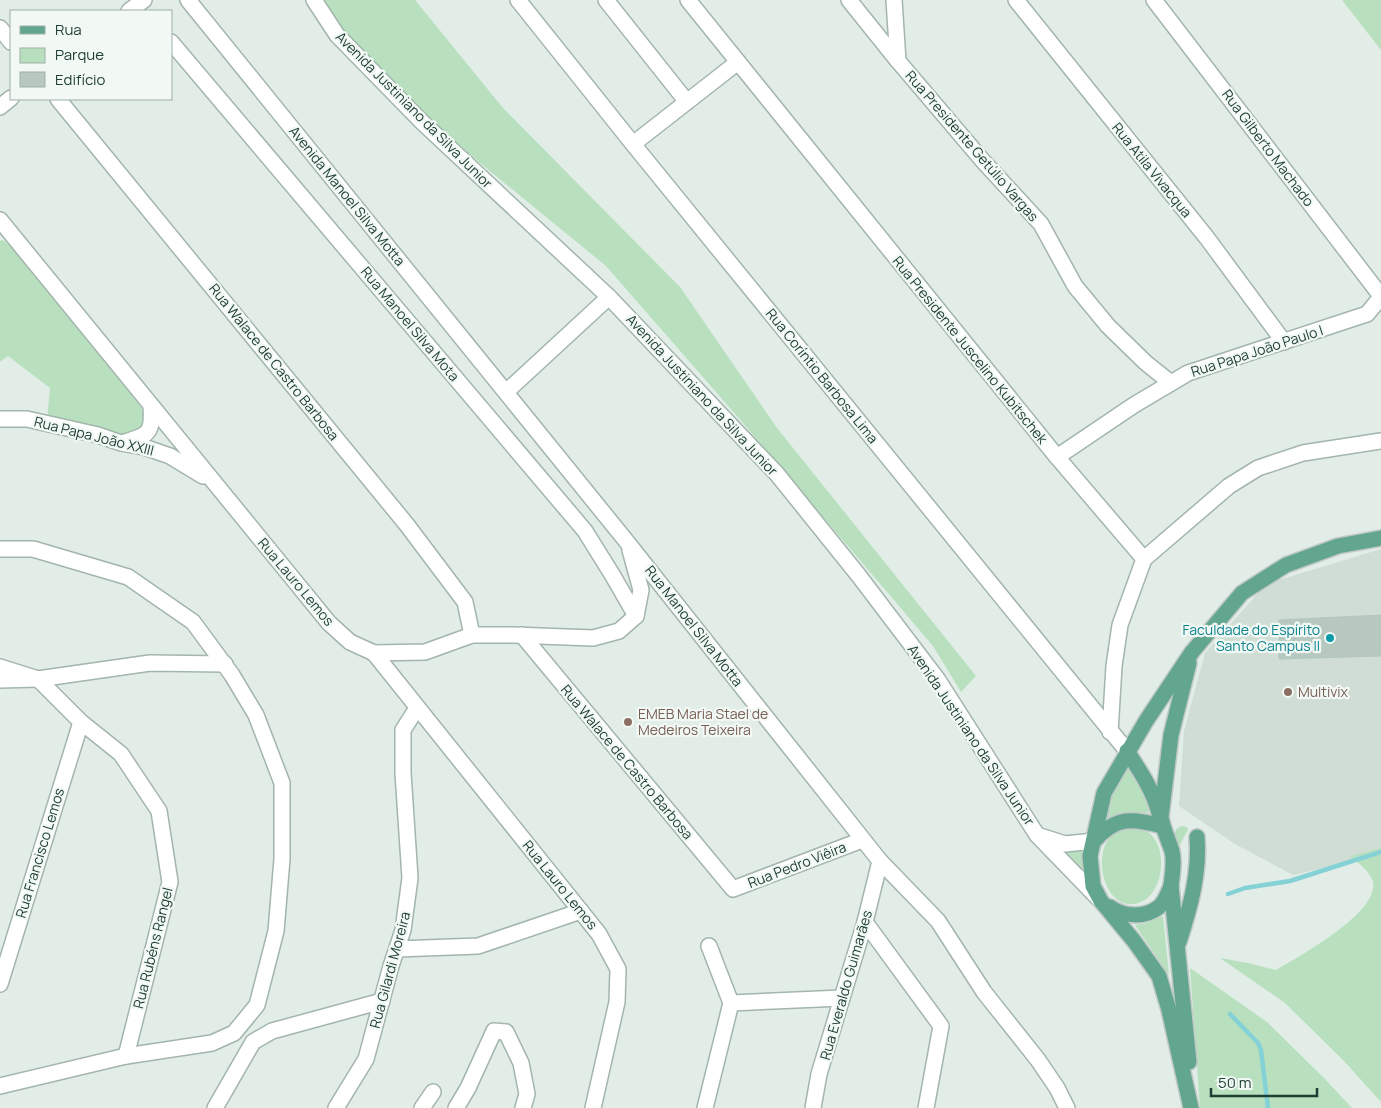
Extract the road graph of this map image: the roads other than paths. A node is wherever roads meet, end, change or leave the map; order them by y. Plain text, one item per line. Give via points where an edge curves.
1 (188, 0) edge
2 (314, 0) edge
3 (518, 0) edge
4 (606, 0) edge
5 (688, 0) edge
6 (850, 0) edge
7 (894, 0) edge
8 (1016, 0) edge
9 (1154, 0) edge
10 (0, 28) edge
11 (10, 41) edge
12 (172, 43) edge
13 (738, 62) junction
14 (898, 62) junction
15 (10, 99) edge
16 (59, 100) edge
17 (687, 102) junction
18 (0, 107) edge
19 (633, 144) junction
20 (1, 224) edge
21 (1381, 296) edge
22 (609, 297) junction
23 (1284, 342) junction
24 (1171, 383) junction
25 (506, 392) junction
26 (152, 406) junction
27 (0, 419) edge
28 (1381, 441) edge
29 (121, 443) junction
30 (1057, 457) junction
31 (211, 481) junction
32 (1381, 538) edge
33 (627, 542) junction
34 (0, 549) edge
35 (1144, 558) junction
36 (636, 616) junction
37 (472, 635) junction
38 (522, 635) junction
39 (1192, 652) junction
40 (374, 654) junction
41 (225, 664) junction
42 (0, 667) edge
43 (38, 679) junction
44 (0, 680) edge
45 (418, 708) junction
46 (81, 722) junction
47 (1110, 732) junction
48 (1127, 751) junction
49 (1161, 821) junction
50 (1038, 835) junction
51 (1198, 836) dead end
52 (862, 840) junction
53 (1094, 841) junction
54 (880, 862) junction
55 (1171, 886) junction
56 (733, 889) joint
57 (1101, 901) junction
58 (581, 911) junction
59 (865, 922) junction
60 (709, 946) dead end
61 (1178, 948) junction
62 (397, 949) junction
63 (0, 984) edge
64 (842, 998) junction
65 (382, 1001) junction
66 (732, 1003) junction
67 (126, 1056) junction
68 (0, 1086) edge
69 (433, 1092) dead end
70 (215, 1108) edge
71 (336, 1108) edge
72 (422, 1108) edge
73 (456, 1108) edge
74 (523, 1108) edge
75 (593, 1108) edge
76 (705, 1108) edge
77 (813, 1108) edge
78 (926, 1108) edge
79 (1066, 1108) edge
80 (1193, 1108) edge

1 - 25 street, Avenida Manoel Silva Motta
2 - 22 street, Avenida Justiniano da Silva Junior via 337,35 422,122
3 - 19 street, Rua Coríntio Barbosa Lima
4 - 17 street
5 - 13 street, Rua Presidente Juscelino Kubitschek
6 - 14 street, Rua Presidente Getúlio Vargas
7 - 14 street
8 - 23 street, Rua Atila Vivacqua via 1207,238
9 - 21 street, Rua Gilberto Machado
10 - 11 street
12 - 36 street, Rua Manoel Silva Mota via 585,531
13 - 17 street
13 - 30 street, Rua Presidente Juscelino Kubitschek
14 - 24 street, Rua Presidente Getúlio Vargas via 1041,224 1075,286 1108,326
15 - 18 street
16 - 37 street, Rua Walace de Castro Barbosa via 407,525 465,602
17 - 19 street
19 - 47 street, Rua Coríntio Barbosa Lima
20 - 26 street, Rua Lauro Lemos
21 - 23 street, Rua Papa João Paulo I via 1367,314
22 - 25 street
22 - 50 street, Avenida Justiniano da Silva Junior via 777,474 859,576 938,680
23 - 24 street, Rua Papa João Paulo I via 1188,373
24 - 30 street, Rua Papa João Paulo I
25 - 33 street, Rua Manoel Silva Motta
26 - 29 street via 152,424 145,435
26 - 31 street, Rua Lauro Lemos
27 - 29 street, Rua Papa João XXIII via 27,419
28 - 35 street via 1303,452 1258,468 1230,486
29 - 31 street, Rua Papa João XXIII via 170,456
30 - 35 street, Rua Presidente Juscelino Kubitschek
31 - 40 street, Rua Lauro Lemos via 329,623 350,642
32 - 39 main road via 1338,546 1286,565 1242,593
33 - 36 street via 641,590
33 - 52 street, Rua Manoel Silva Motta
34 - 41 street via 33,549 128,577 193,622
35 - 47 street via 1120,625
36 - 38 street via 619,631 593,638
37 - 38 street
37 - 40 street via 425,652
38 - 56 street, Rua Walace de Castro Barbosa
39 - 48 main road
39 - 49 main road via 1171,734
40 - 45 street, Rua Lauro Lemos
41 - 43 street via 150,663
41 - 67 street via 256,715 282,783 282,859 276,931 257,1005 234,1033 212,1043
42 - 43 street
43 - 44 street
43 - 46 street, Rua Rubéns Rangel
45 - 58 street, Rua Lauro Lemos
45 - 62 street, Rua Gilardi Moreira via 403,730 410,878
46 - 63 street, Rua Francisco Lemos
46 - 67 street, Rua Rubéns Rangel via 121,754 159,811 170,882
47 - 48 street, Rua Coríntio Barbosa Lima
48 - 49 main road via 1147,783
48 - 53 main road via 1104,793
49 - 53 main road via 1125,821 1102,832
49 - 55 main road via 1172,852
50 - 53 street via 1065,844
50 - 57 street, Avenida Justiniano da Silva Junior
51 - 61 main road via 1192,902
52 - 54 street, Rua Manoel Silva Motta
52 - 56 street, Rua Pedro Viêira
53 - 57 main road via 1090,870 1093,886
54 - 59 street, Rua Everaldo Guimarães
54 - 79 street, Rua Manoel Silva Motta via 938,921 984,992 1057,1088
55 - 57 main road via 1160,907 1145,914 1126,915
55 - 61 main road
57 - 80 main road via 1159,976
58 - 62 street via 478,946
58 - 75 street, Rua Lauro Lemos via 599,934 618,969 617,1002
59 - 64 street, Rua Everaldo Guimarães
59 - 78 street via 941,1026
60 - 66 street
61 - 80 main road
62 - 65 street, Rua Gilardi Moreira
64 - 66 street
64 - 77 street, Rua Everaldo Guimarães via 819,1074
65 - 70 street via 272,1031 253,1042
65 - 71 street, Rua Gilardi Moreira via 366,1059
66 - 76 street
67 - 68 street
69 - 72 street
73 - 74 street via 494,1031 506,1032 521,1063 527,1094

